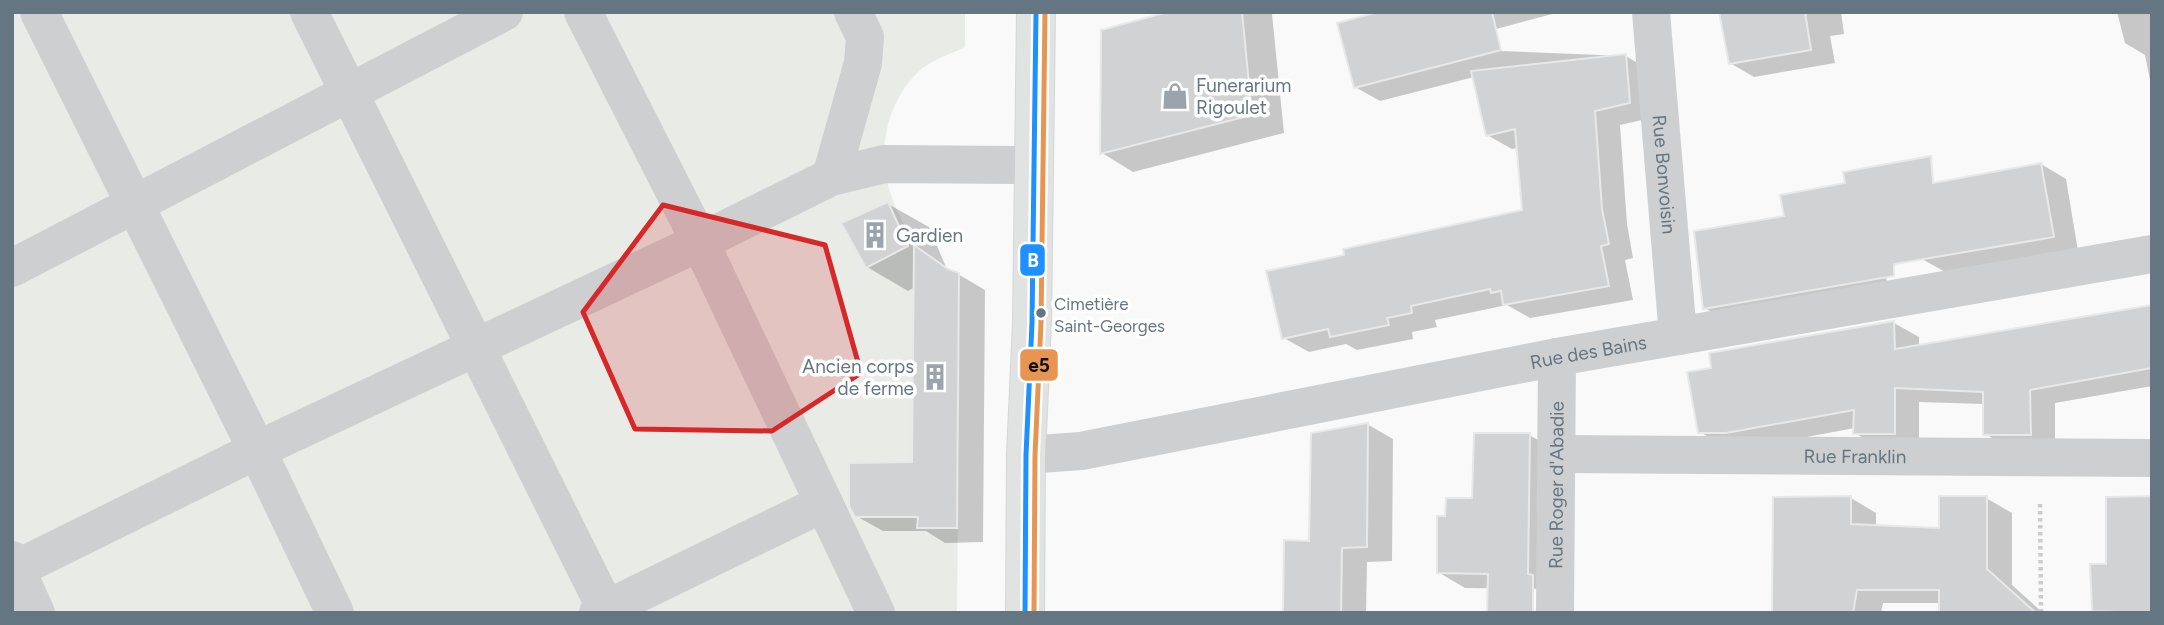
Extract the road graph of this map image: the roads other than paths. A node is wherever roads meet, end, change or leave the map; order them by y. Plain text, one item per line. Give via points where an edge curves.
1 (39, 12) edge
2 (309, 12) edge
3 (504, 12) edge
4 (583, 12) edge
5 (853, 12) edge
6 (1036, 12) edge
7 (1651, 12) edge
8 (349, 92) junction
9 (1034, 165) junction
10 (831, 177) junction
11 (134, 205) junction
12 (700, 242) junction
13 (2152, 254) edge
14 (12, 268) edge
15 (1678, 336) junction
16 (475, 348) junction
17 (1557, 357) junction
18 (257, 450) junction
19 (1557, 454) junction
20 (1026, 455) junction
21 (2152, 458) edge
22 (824, 503) junction
23 (14, 567) edge
24 (604, 611) edge
25 (36, 613) edge
26 (335, 613) edge
27 (876, 613) edge
28 (1025, 613) edge
29 (1555, 613) edge

1 - 11 street
2 - 8 street
3 - 8 street
4 - 12 street
5 - 10 street via 865,37 863,63
6 - 9 main road
7 - 15 street, Rue Bonvoisin
8 - 11 street
8 - 16 street
9 - 10 street via 884,164
9 - 20 main road
10 - 12 street
11 - 14 street
11 - 18 street
12 - 16 street
12 - 22 street
13 - 15 street, Rue des Bains
15 - 17 street, Rue des Bains
16 - 18 street
16 - 24 street
17 - 19 street, Rue Roger d'Abadie
17 - 20 street, Rue des Bains via 1082,451
18 - 23 street
18 - 26 street
19 - 21 street, Rue Franklin
19 - 29 street, Rue Roger d'Abadie
20 - 28 main road
22 - 24 street
22 - 27 street
23 - 25 street

